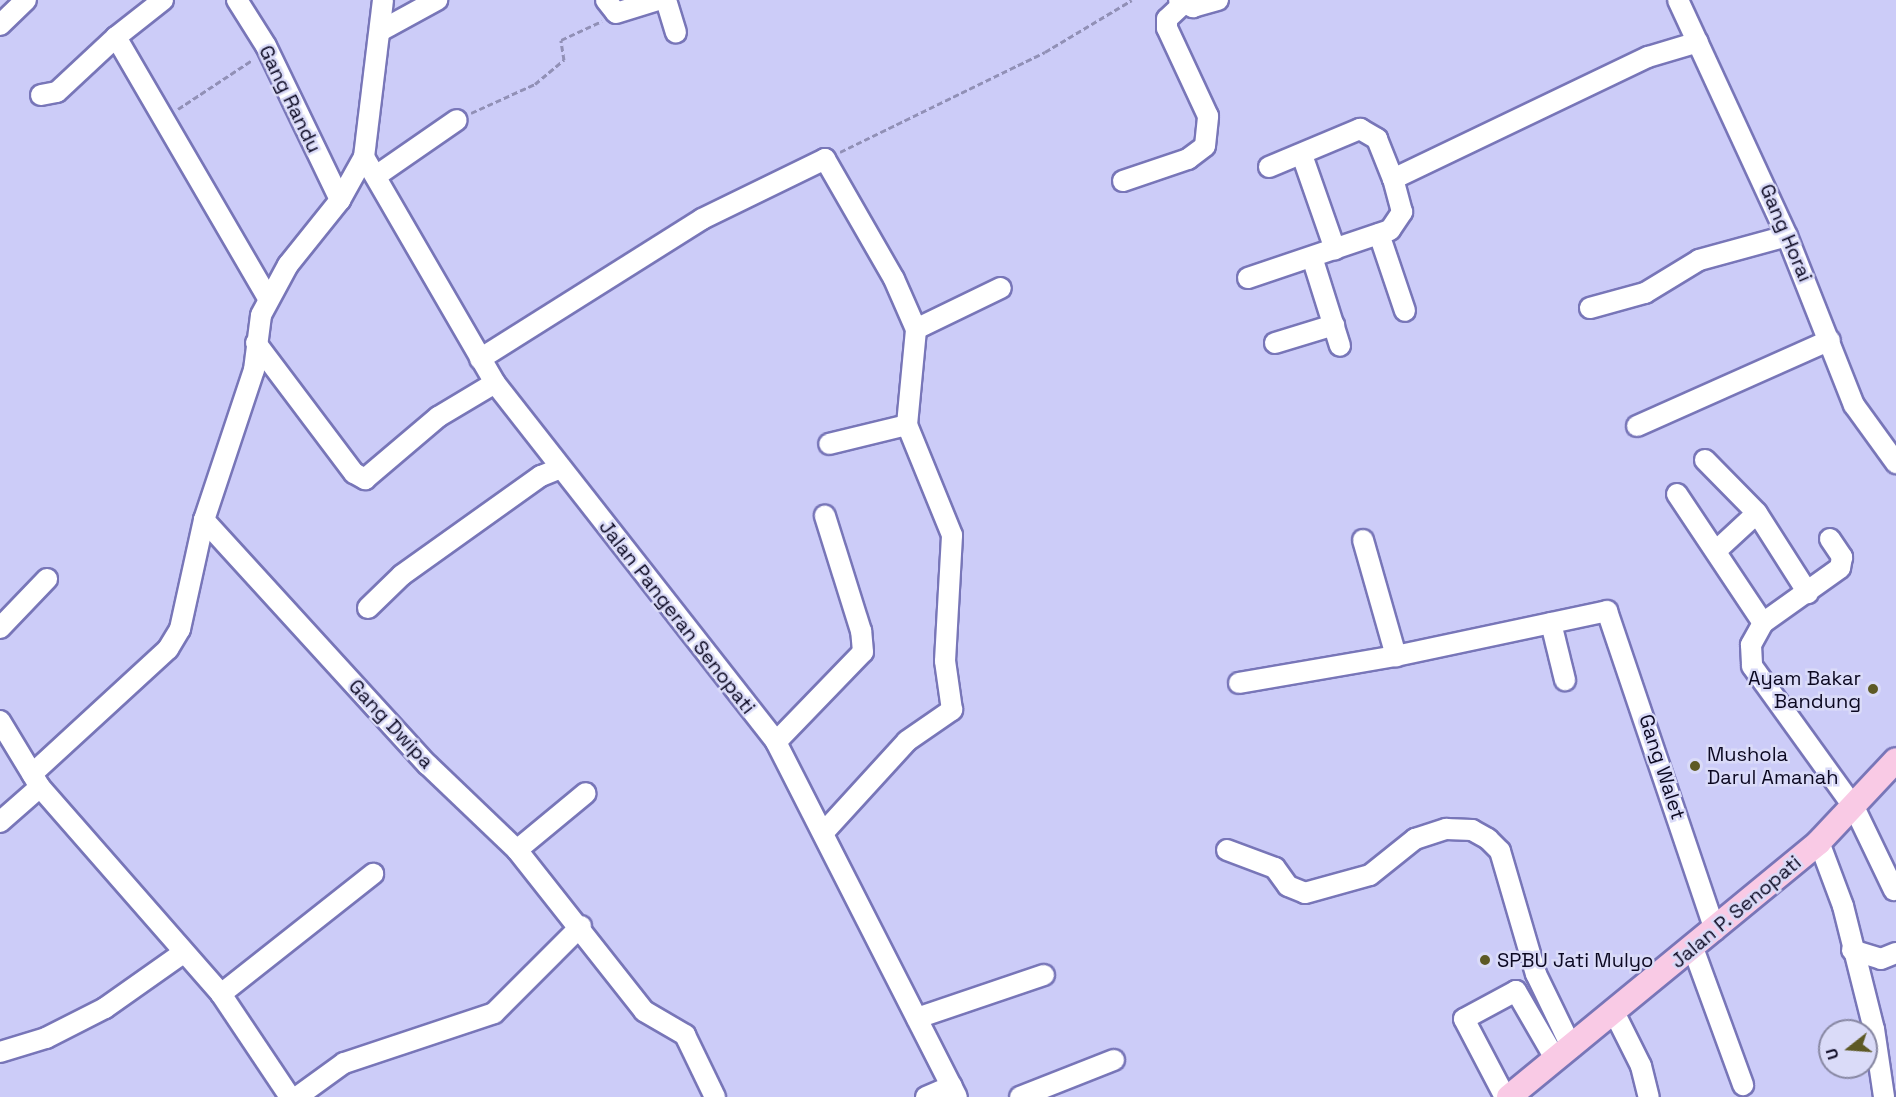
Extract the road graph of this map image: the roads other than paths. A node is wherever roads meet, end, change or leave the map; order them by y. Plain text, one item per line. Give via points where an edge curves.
1 (26, 0) edge
2 (237, 0) edge
3 (383, 0) edge
4 (437, 0) edge
5 (658, 0) edge
6 (666, 0) edge
7 (1218, 0) edge
8 (1678, 0) edge
9 (1181, 2) edge
10 (153, 3) edge
11 (611, 6) edge
12 (0, 25) edge
13 (382, 30) junction
14 (676, 32) dead end
15 (116, 38) junction
16 (1698, 42) junction
17 (41, 95) dead end
18 (458, 120) road end
19 (1302, 155) junction
20 (364, 157) junction
21 (1269, 167) dead end
22 (376, 176) junction
23 (1393, 179) junction
24 (1123, 181) dead end
25 (340, 200) junction
26 (1379, 234) junction
27 (1787, 236) junction
28 (1335, 249) junction
29 (1312, 257) junction
30 (1248, 278) dead end
31 (1001, 288) dead end
32 (268, 298) junction
33 (1590, 308) dead end
34 (1405, 311) dead end
35 (1334, 325) junction
36 (916, 329) junction
37 (1830, 340) junction
38 (256, 343) junction
39 (1275, 343) dead end
40 (1340, 346) dead end
41 (480, 359) junction
42 (495, 384) junction
43 (907, 425) junction
44 (1637, 426) dead end
45 (829, 444) dead end
46 (1705, 460) dead end
47 (1896, 463) edge
48 (558, 469) junction
49 (1677, 494) dead end
50 (1757, 513) junction
51 (825, 516) dead end
52 (204, 520) junction
53 (1830, 539) dead end
54 (1363, 540) dead end
55 (1718, 550) junction
56 (47, 579) dead end
57 (1808, 593) junction
58 (368, 608) dead end
59 (1551, 623) junction
60 (1763, 623) junction
61 (0, 628) edge
62 (1396, 656) junction
63 (1564, 680) dead end
64 (1239, 683) dead end
65 (0, 722) edge
66 (776, 742) junction
67 (1896, 760) edge
68 (36, 781) junction
69 (586, 793) dead end
70 (1855, 809) junction
71 (0, 822) edge
72 (824, 832) junction
73 (1819, 842) junction
74 (517, 850) junction
75 (1227, 850) dead end
76 (373, 874) dead end
77 (1894, 890) dead end
78 (581, 926) junction
79 (1715, 930) junction
80 (1693, 948) junction
81 (1852, 950) junction
82 (183, 953) junction
83 (1896, 953) edge
84 (1044, 975) dead end
85 (222, 994) junction
86 (1615, 1014) junction
87 (917, 1018) junction
88 (0, 1052) edge
89 (1564, 1054) junction
90 (1114, 1060) dead end
91 (1889, 1069) edge
92 (1743, 1085) dead end
93 (955, 1092) edge
94 (290, 1097) edge
95 (297, 1097) edge
96 (716, 1097) edge
97 (926, 1097) edge
98 (1020, 1097) edge
99 (1507, 1097) edge
100 (1649, 1097) edge
101 (1884, 1097) edge

1 - 12 street
2 - 25 street, Gang Randu via 266,46
3 - 13 street
4 - 13 street
5 - 11 street
6 - 14 street
7 - 9 street via 1193,7
8 - 16 street, Gang Horai
9 - 24 street via 1167,19 1167,28 1208,116 1205,146 1188,159
10 - 15 street
13 - 20 street
15 - 17 street via 57,92
15 - 32 street
16 - 23 street via 1648,57
16 - 27 street, Gang Horai
18 - 22 street
19 - 21 street
19 - 23 street via 1360,129 1377,139
19 - 28 street
20 - 22 street, Jalan Pangeran Senopati
20 - 25 street
22 - 41 street, Jalan Pangeran Senopati
23 - 26 street via 1402,212 1390,230
25 - 32 street
26 - 28 street
26 - 34 street
27 - 33 street via 1699,260 1645,292
27 - 37 street, Gang Horai
28 - 29 street
29 - 30 street
29 - 35 street
31 - 36 street
32 - 38 street
35 - 39 street
35 - 40 street
36 - 41 street via 894,279 825,159 702,219
36 - 43 street
37 - 44 street
37 - 47 street, Gang Horai via 1854,405
38 - 42 street via 354,473 365,479 438,417
38 - 52 street via 248,392
41 - 42 street, Jalan Pangeran Senopati
42 - 48 street, Jalan Pangeran Senopati
43 - 45 street
43 - 72 street via 952,535 945,661 952,710 907,741
46 - 50 street
48 - 58 street via 541,476 402,575
48 - 66 street, Jalan Pangeran Senopati via 638,561 718,673
49 - 55 street
50 - 55 street
50 - 57 street
51 - 66 street via 861,631 863,652
52 - 68 street via 180,629 168,649
52 - 74 street, Gang Dwipa via 428,765
53 - 57 street via 1842,564
54 - 62 street
55 - 60 street
56 - 61 street
57 - 60 street
59 - 62 street
59 - 63 street
59 - 79 street, Gang Walet via 1602,610 1614,620
60 - 70 street via 1751,645 1752,666
62 - 64 street
65 - 68 street
66 - 72 street, Jalan Pangeran Senopati
67 - 70 main road, Jalan P. Senopati
68 - 71 street
68 - 82 street
69 - 74 street
70 - 73 main road, Jalan P. Senopati
70 - 77 street
72 - 87 street, Jalan Pangeran Senopati
73 - 79 main road, Jalan P. Senopati
73 - 81 street via 1843,906
74 - 78 street, Gang Dwipa
75 - 89 street via 1275,868 1288,886 1305,893 1340,887 1370,875 1414,839 1446,829 1472,830 1488,838 1500,851
76 - 85 street
78 - 95 street via 494,1013 344,1063
78 - 96 street, Gang Dwipa via 644,1011 685,1035
79 - 80 main road, Jalan P. Senopati
80 - 86 main road, Jalan P. Senopati
80 - 92 street
81 - 83 street via 1881,959
81 - 91 street
82 - 85 street
82 - 88 street via 105,1008 46,1038
84 - 87 street
85 - 94 street
86 - 89 main road, Jalan P. Senopati
86 - 100 street via 1641,1066
87 - 93 street, Jalan Pangeran Senopati
89 - 99 main road, Jalan P. Senopati
89 - 99 street via 1516,991 1464,1019
90 - 98 street
91 - 101 street
93 - 97 street

